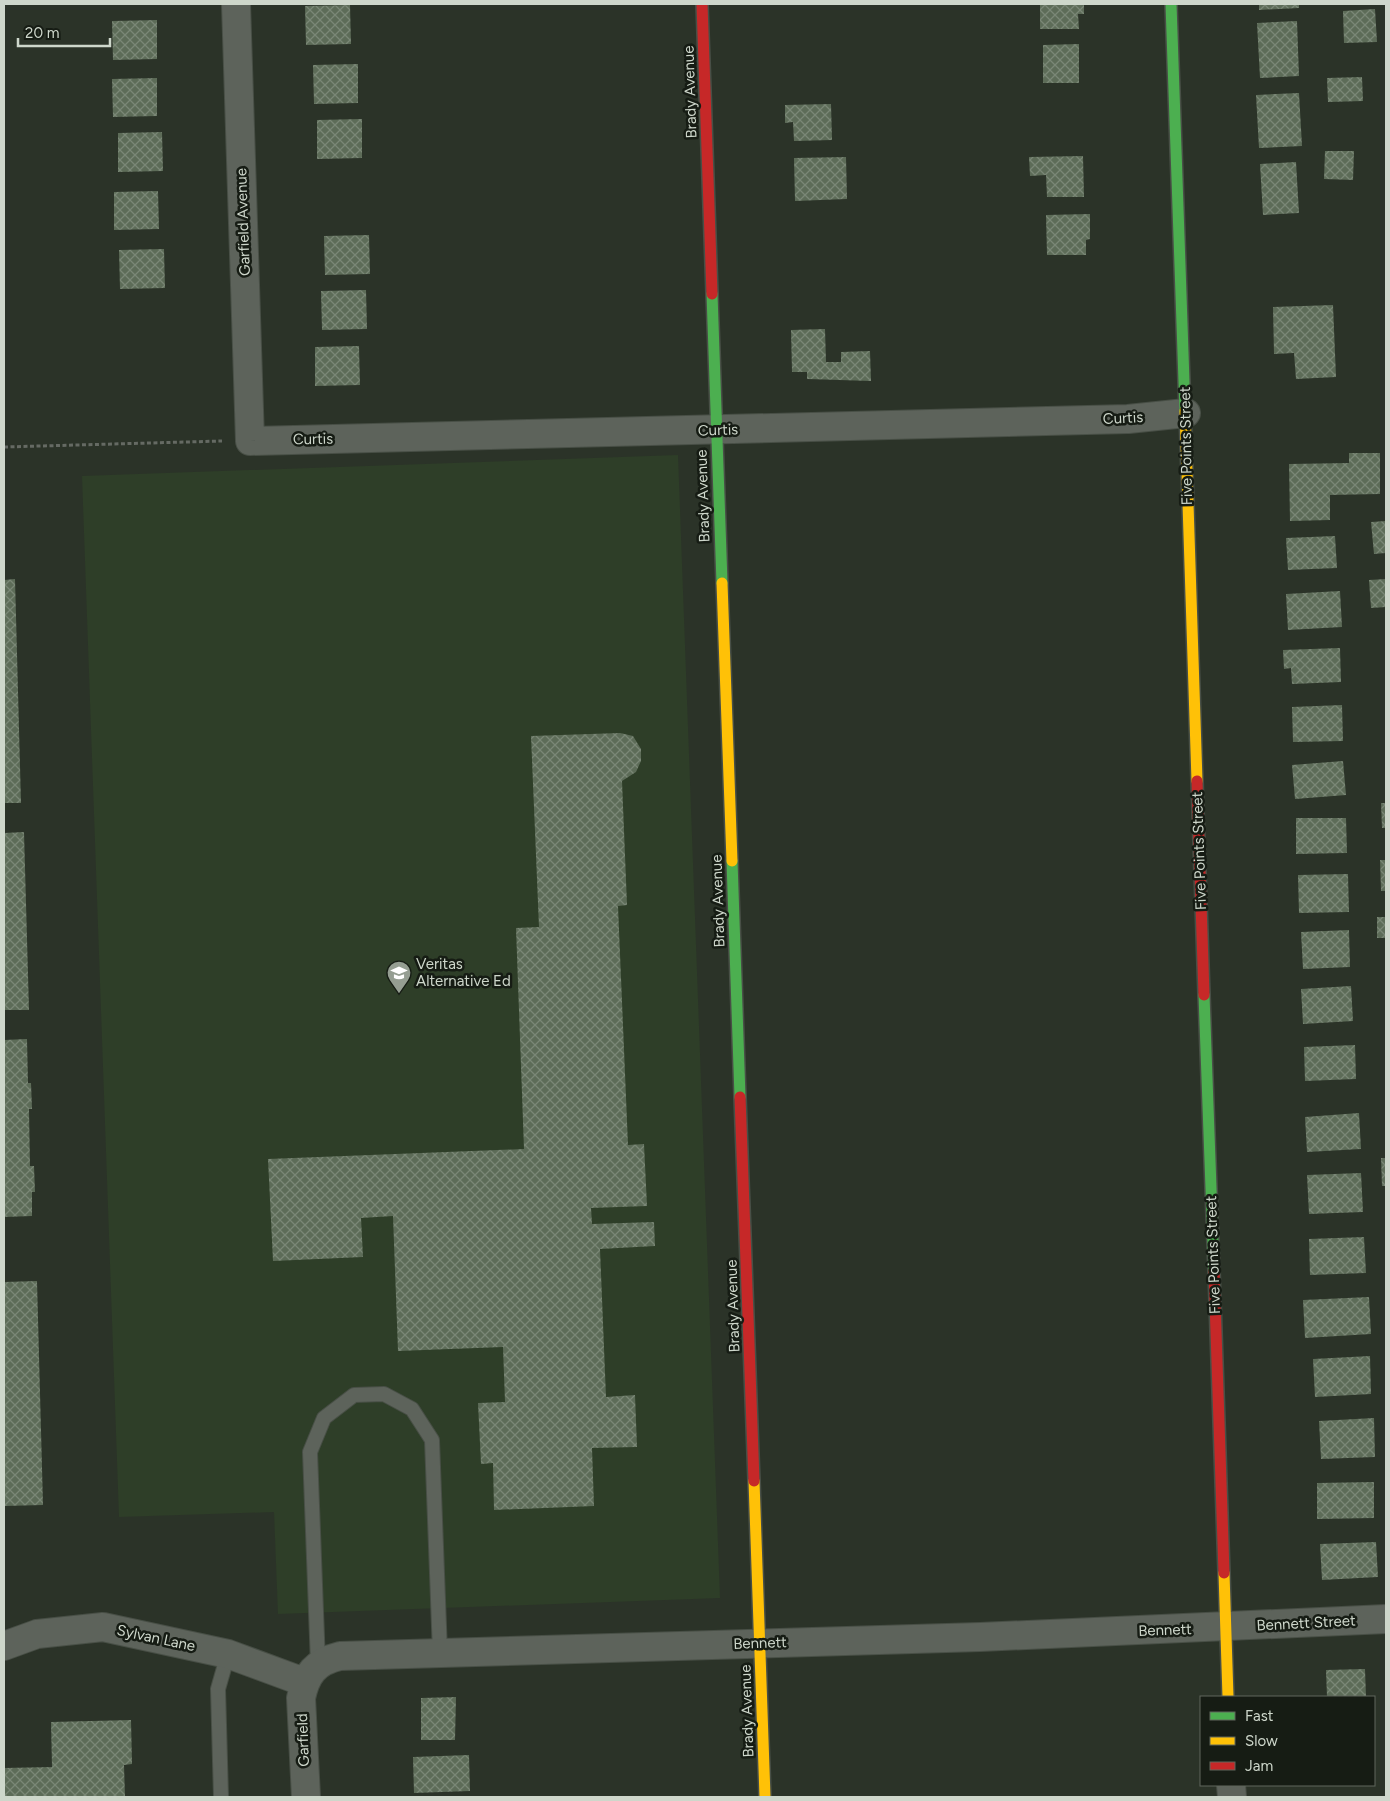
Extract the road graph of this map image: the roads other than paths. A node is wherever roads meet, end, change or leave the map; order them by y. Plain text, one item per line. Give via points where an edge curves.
1 (236, 4) edge
2 (702, 4) edge
3 (1172, 4) edge
4 (1186, 413) junction
5 (716, 430) junction
6 (250, 441) joint
7 (1386, 1619) edge
8 (1226, 1627) junction
9 (760, 1643) junction
10 (4, 1646) edge
11 (440, 1653) junction
12 (228, 1654) junction
13 (311, 1673) junction
14 (1228, 1696) edge
15 (221, 1797) edge
16 (306, 1797) edge
17 (765, 1797) edge

1 - 6 street, Garfield Avenue
2 - 5 street, Brady Avenue
3 - 4 street, Five Points Street
4 - 5 street, Curtis via 1128,419
4 - 8 street, Five Points Street
5 - 6 street, Curtis
5 - 9 street, Brady Avenue
7 - 8 street, Bennett Street
8 - 9 street, Bennett
8 - 14 street, Five Points Street
9 - 11 street, Bennett
9 - 17 street, Brady Avenue
10 - 12 street, Sylvan Lane via 36,1634 103,1627
11 - 13 street, Bennett via 340,1656
11 - 13 lane via 432,1440 412,1409 384,1394 354,1395 324,1418 310,1452
12 - 13 street, Sylvan Lane
12 - 15 lane via 218,1689
13 - 16 street, Garfield via 301,1698

